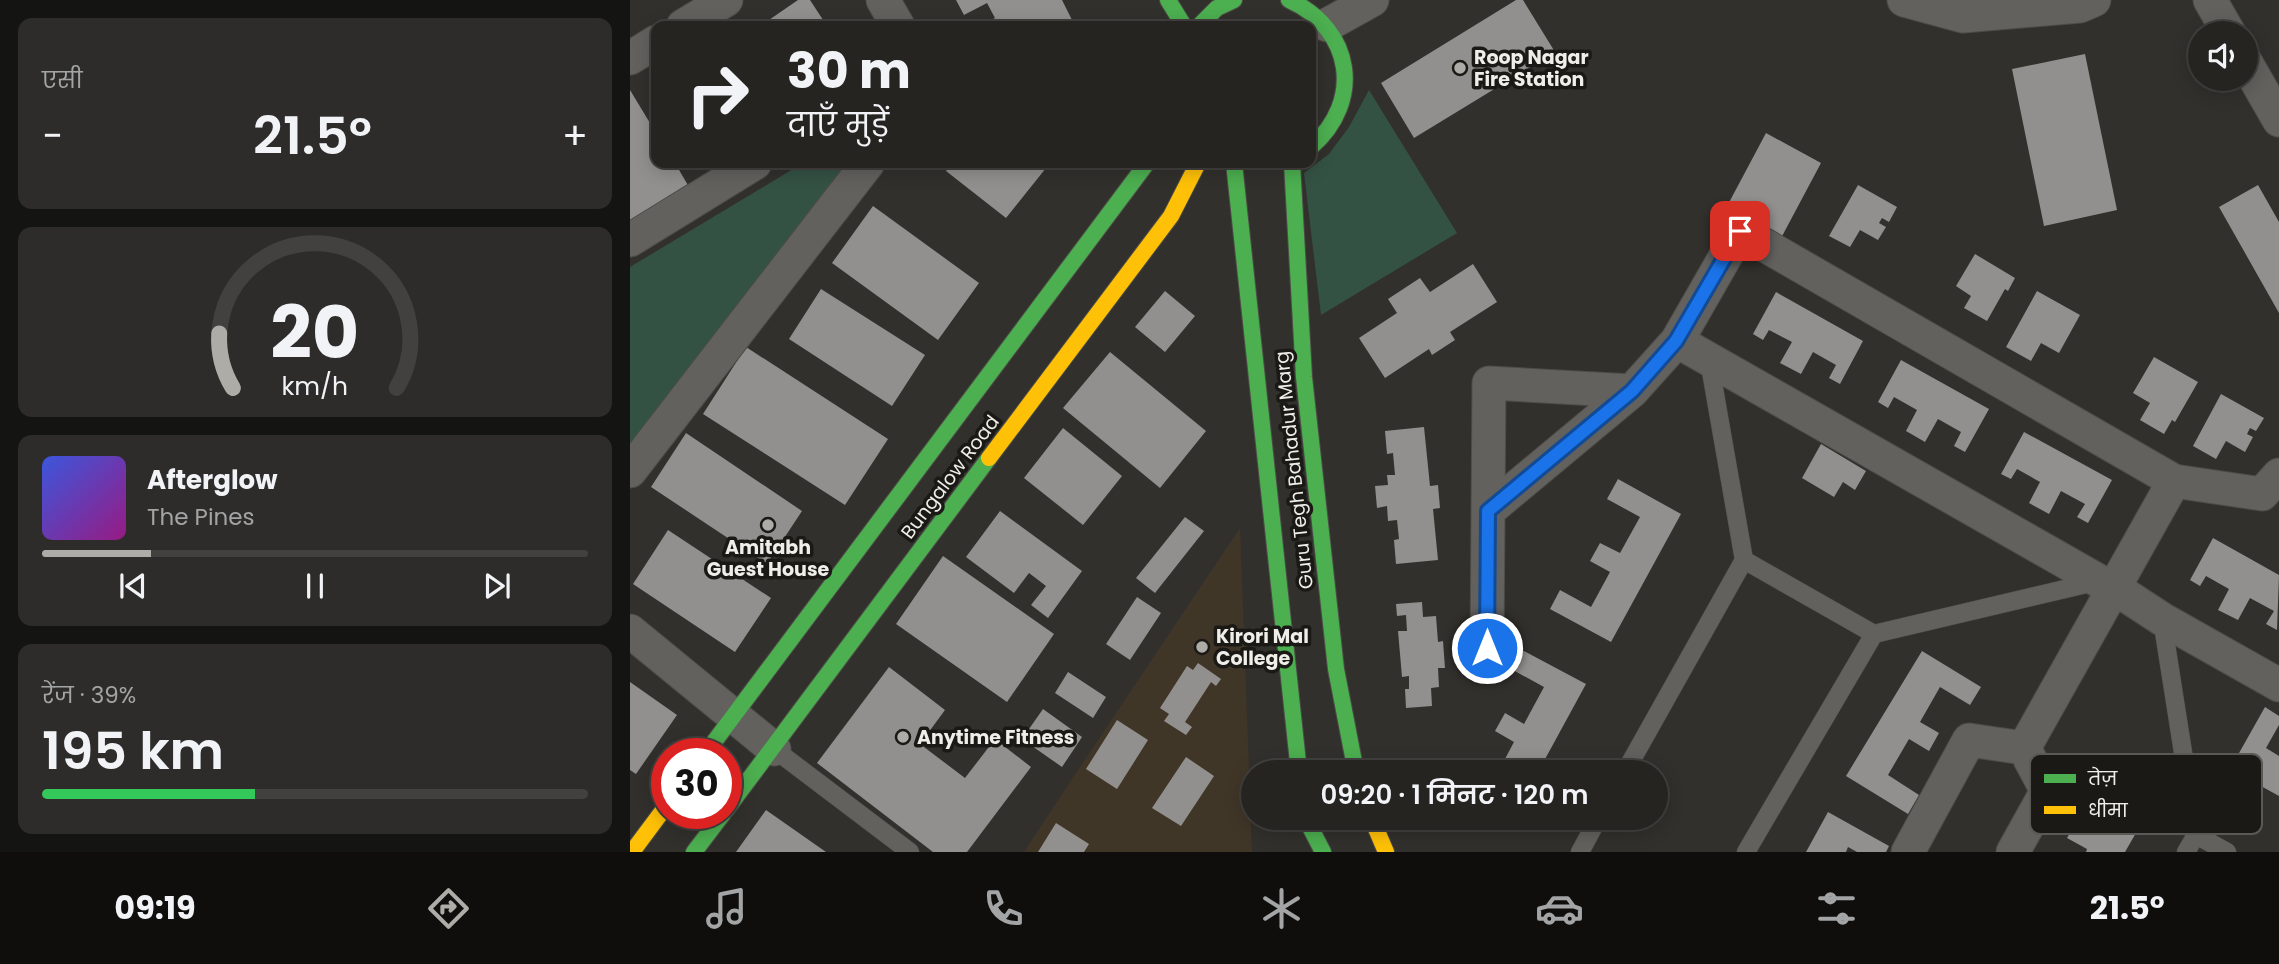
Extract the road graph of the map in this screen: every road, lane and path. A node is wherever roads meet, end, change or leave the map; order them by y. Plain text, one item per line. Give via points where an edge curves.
1 (726, 0) edge
2 (883, 0) edge
3 (1168, 0) edge
4 (1234, 0) edge
5 (1289, 0) edge
6 (1372, 0) edge
7 (1904, 0) edge
8 (2094, 0) edge
9 (2210, 0) edge
10 (1214, 4) edge
11 (690, 21) edge
12 (895, 21) edge
13 (1181, 21) edge
14 (1202, 21) edge
15 (2222, 21) edge
16 (1327, 26) junction
17 (651, 45) edge
18 (630, 58) edge
19 (2258, 84) edge
20 (2279, 120) edge
21 (1316, 142) edge
22 (747, 168) edge
23 (865, 168) edge
24 (1142, 168) edge
25 (1195, 168) edge
26 (1235, 168) edge
27 (1292, 168) edge
28 (630, 240) edge
29 (1676, 341) junction
30 (1709, 360) junction
31 (1632, 391) junction
32 (630, 471) edge
33 (2279, 475) edge
34 (2174, 481) junction
35 (1488, 511) junction
36 (1744, 561) junction
37 (2106, 584) junction
38 (2162, 619) junction
39 (630, 631) edge
40 (1874, 634) junction
41 (1487, 648) dead end
42 (2279, 685) edge
43 (734, 716) junction
44 (717, 738) edge
45 (774, 748) junction
46 (2024, 748) junction
47 (2183, 754) edge
48 (2030, 759) edge
49 (1298, 760) edge
50 (1354, 760) edge
51 (1632, 760) edge
52 (742, 790) edge
53 (2030, 822) edge
54 (651, 826) edge
55 (712, 829) edge
56 (1312, 830) edge
57 (1377, 830) edge
58 (1592, 830) edge
59 (2196, 835) joint
60 (632, 852) edge
61 (694, 852) edge
62 (910, 852) edge
63 (1323, 852) edge
64 (1387, 852) edge
65 (1580, 852) edge
66 (1746, 852) edge
67 (1908, 852) edge
68 (2013, 852) edge
69 (2186, 852) edge
70 (2227, 852) edge

1 - 11 street
2 - 12 street
3 - 13 street
4 - 10 street
5 - 16 street via 1307,8
6 - 16 street
7 - 8 street via 1963,16 2080,6
9 - 15 street
10 - 14 street
16 - 21 street via 1340,49 1345,74 1343,100 1332,125
17 - 18 street
19 - 20 street
22 - 28 street
23 - 32 street
24 - 43 street
25 - 45 street, Bungalow Road via 1171,216
26 - 49 street, Guru Tegh Bahadur Marg
27 - 50 street, Guru Tegh Bahadur Marg via 1304,377 1336,669
29 - 30 street
29 - 31 street
29 - 34 street via 1740,231
30 - 36 lane
30 - 37 street
31 - 35 street
31 - 35 street via 1489,383
33 - 34 street via 2262,494
34 - 37 street
35 - 41 street
36 - 40 lane
36 - 51 lane
37 - 38 street
37 - 40 lane
37 - 46 street
38 - 42 street
38 - 47 lane
39 - 43 street
40 - 66 lane
43 - 44 street
43 - 45 street
45 - 52 street, Bungalow Road
45 - 62 lane
46 - 48 street
46 - 67 street via 1969,740
53 - 68 street
54 - 60 street
55 - 61 street, Bungalow Road
56 - 63 street
57 - 64 street
58 - 65 lane
59 - 69 lane
59 - 70 lane

